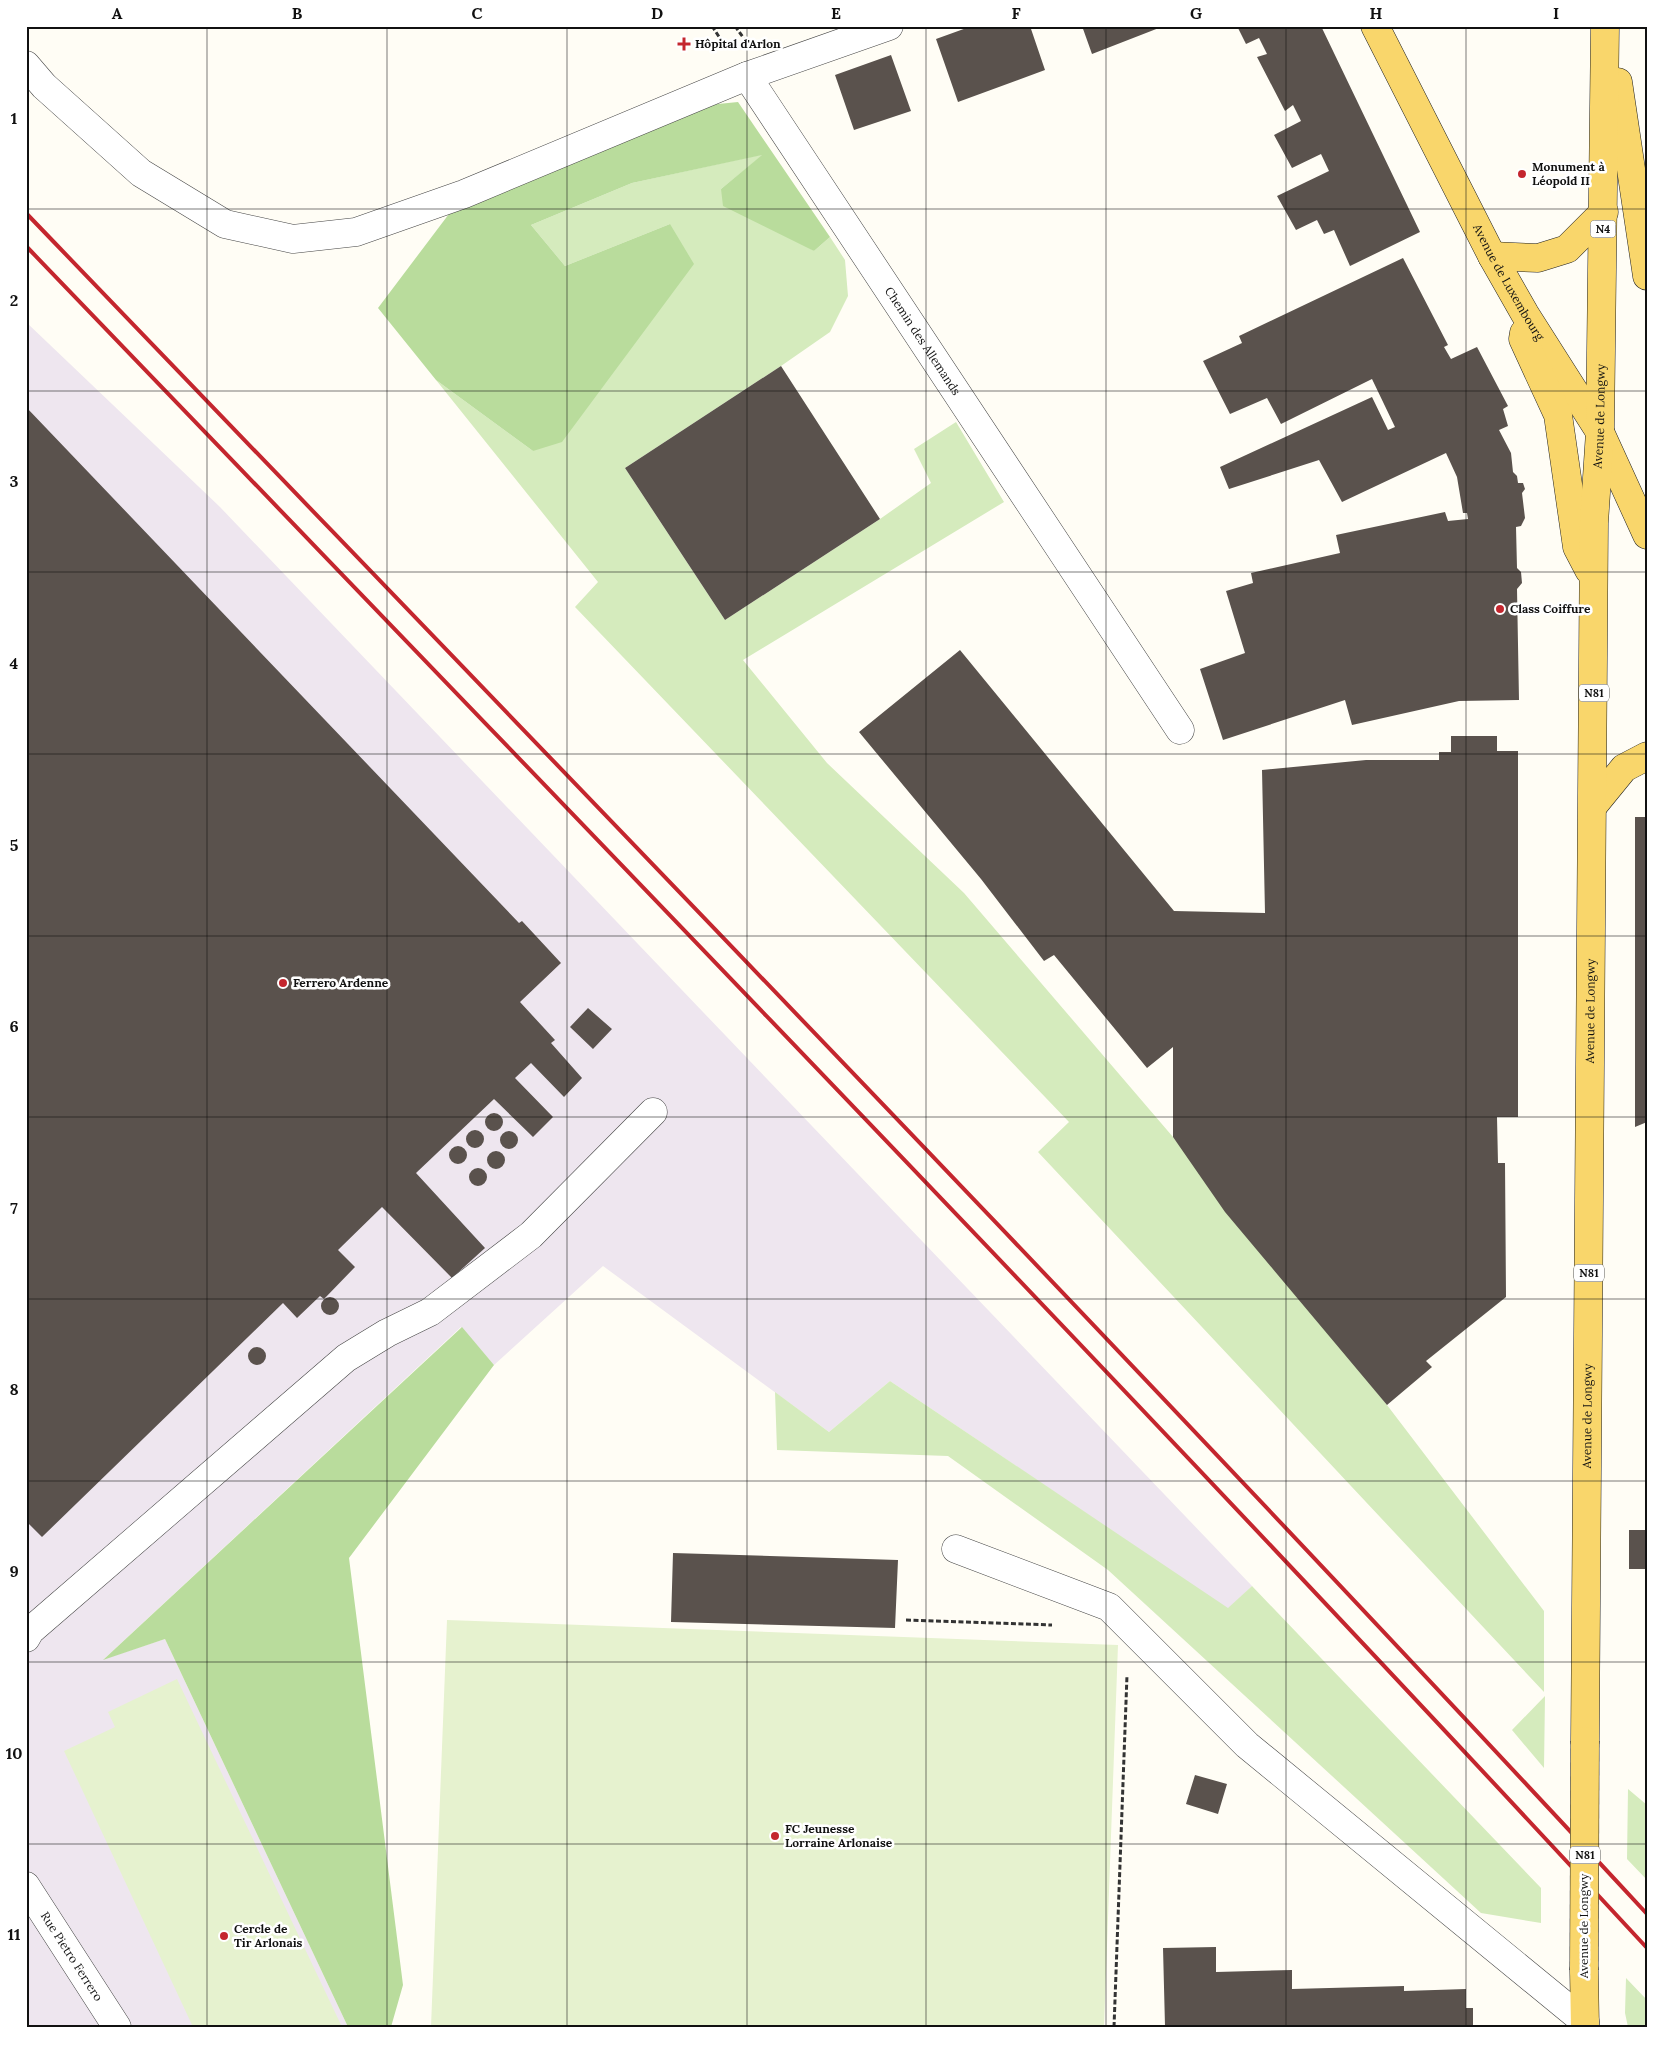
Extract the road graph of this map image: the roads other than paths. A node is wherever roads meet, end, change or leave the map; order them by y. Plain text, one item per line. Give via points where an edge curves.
1 (889, 26) edge
2 (1375, 26) edge
3 (1605, 26) edge
4 (1610, 26) edge
5 (26, 65) edge
6 (747, 76) junction
7 (1604, 212) junction
8 (1492, 256) junction
9 (1647, 276) edge
10 (1525, 314) junction
11 (1600, 432) junction
12 (1647, 534) edge
13 (1595, 581) junction
14 (1180, 730) dead end
15 (1647, 756) edge
16 (1593, 806) junction
17 (653, 1112) dead end
18 (956, 1549) dead end
19 (27, 1634) edge
20 (26, 1886) edge
21 (1585, 2024) edge
22 (117, 2027) edge

1 - 6 street
2 - 8 main road, Avenue de Luxembourg
3 - 7 main road, Avenue de Longwy / N4
4 - 9 main road
5 - 6 street via 44,86 141,173 225,224 293,239 364,230 464,194
6 - 14 street, Chemin des Allemands
7 - 8 main road via 1566,249 1538,258
7 - 11 main road, Avenue de Longwy / N4
8 - 10 main road, Avenue de Luxembourg
10 - 11 main road, Avenue de Luxembourg
10 - 13 main road via 1523,339 1558,415 1577,547
11 - 12 main road, Avenue de Luxembourg / N4
11 - 13 main road, Avenue de Longwy / N81 via 1594,524
13 - 16 main road, Avenue de Longwy / N81
15 - 16 main road via 1624,768
16 - 21 main road, Avenue de Longwy / N81, bridge
17 - 19 street via 531,1235 430,1312 346,1358
18 - 21 street via 1108,1607 1247,1745
20 - 22 street, Rue Pietro Ferrero

